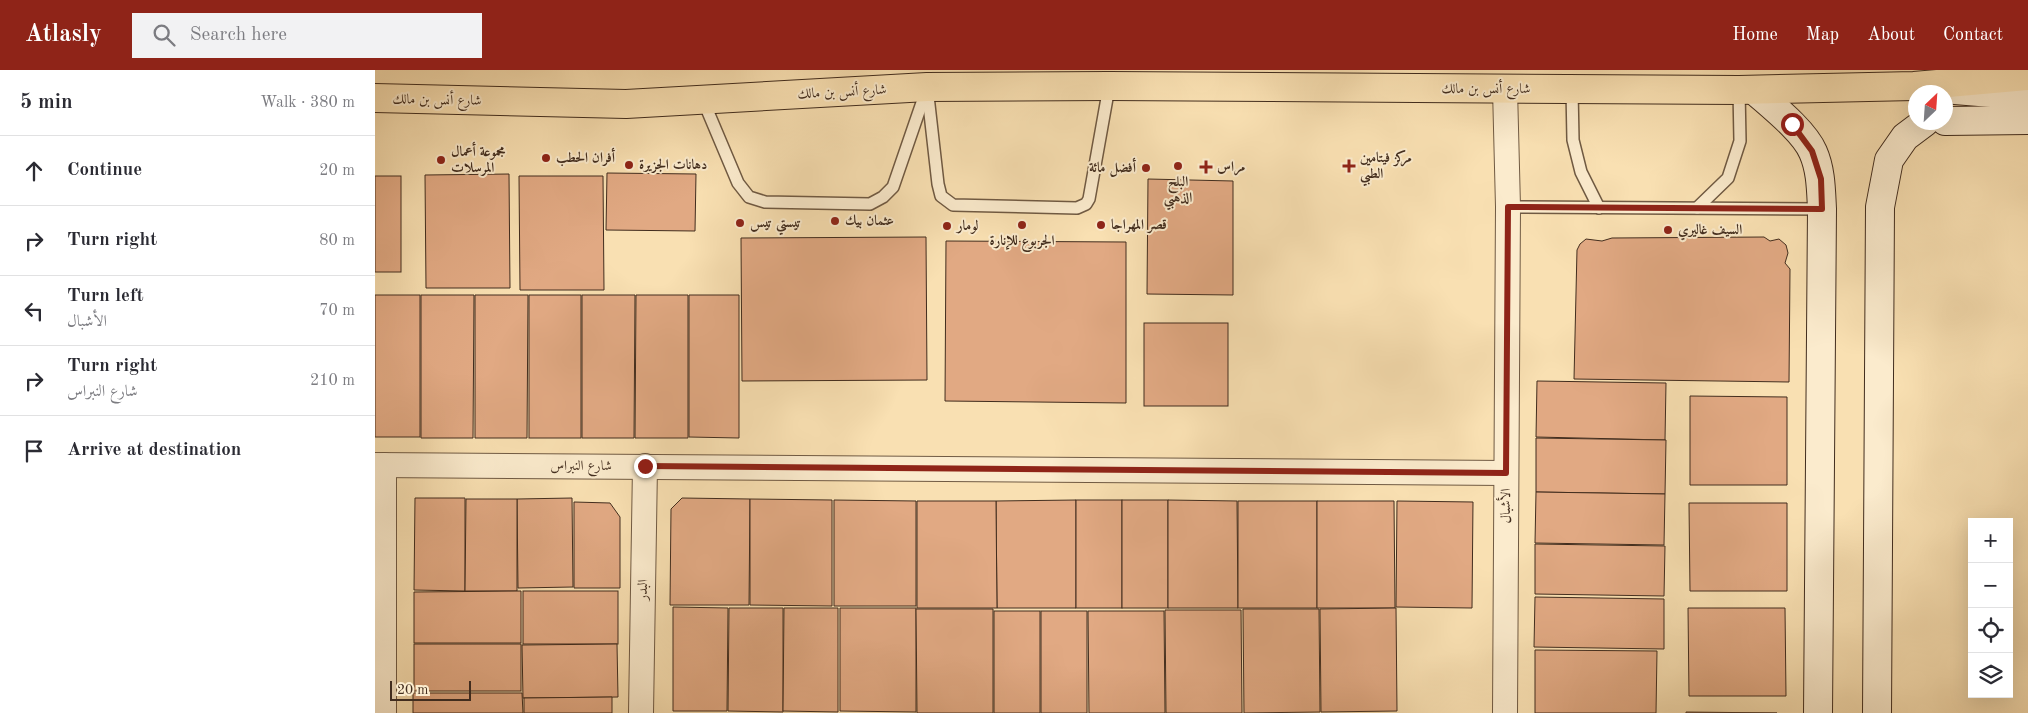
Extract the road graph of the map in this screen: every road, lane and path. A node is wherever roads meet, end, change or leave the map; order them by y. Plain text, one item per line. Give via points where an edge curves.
1 (2028, 76) edge
2 (1925, 85) edge
3 (1109, 86) junction
4 (1908, 86) edge
5 (927, 87) junction
6 (375, 88) edge
7 (1505, 89) junction
8 (1953, 89) edge
9 (1572, 90) junction
10 (1747, 90) junction
11 (2028, 96) edge
12 (375, 98) edge
13 (703, 99) junction
14 (626, 104) junction
15 (2028, 120) edge
16 (1953, 121) edge
17 (1914, 130) edge
18 (1508, 207) junction
19 (1599, 208) junction
20 (1697, 208) junction
21 (1822, 209) junction
22 (379, 465) edge
23 (645, 466) junction
24 (1506, 473) junction
25 (384, 713) edge
26 (641, 713) edge
27 (1505, 713) edge
28 (1817, 713) edge
29 (1877, 713) edge

1 - 2 main road, شارع أنس بن مالك
3 - 5 main road, شارع أنس بن مالك
3 - 5 lane via 1089,199 1077,208 953,205 941,196
3 - 7 main road, شارع أنس بن مالك
4 - 10 main road, شارع أنس بن مالك
5 - 13 main road, شارع أنس بن مالك
5 - 13 lane via 893,187 870,204 765,202 749,197 738,183
6 - 14 main road
7 - 9 main road, شارع أنس بن مالك
7 - 18 street, الأشبال
8 - 11 street
9 - 10 main road, شارع أنس بن مالك
9 - 19 lane via 1573,140 1581,172
10 - 20 lane via 1741,141 1728,178
10 - 21 street via 1792,124 1812,151 1821,179
12 - 14 main road, شارع أنس بن مالك
13 - 14 main road, شارع أنس بن مالك
15 - 16 street
17 - 29 street via 1905,137 1889,160 1880,207
18 - 19 lane
18 - 24 street, الأشبال
19 - 20 lane
20 - 21 lane
21 - 28 street
22 - 23 street, شارع النبراس
22 - 25 street
23 - 24 street, شارع النبراس
23 - 26 street, البدر
24 - 27 street, الأشبال

